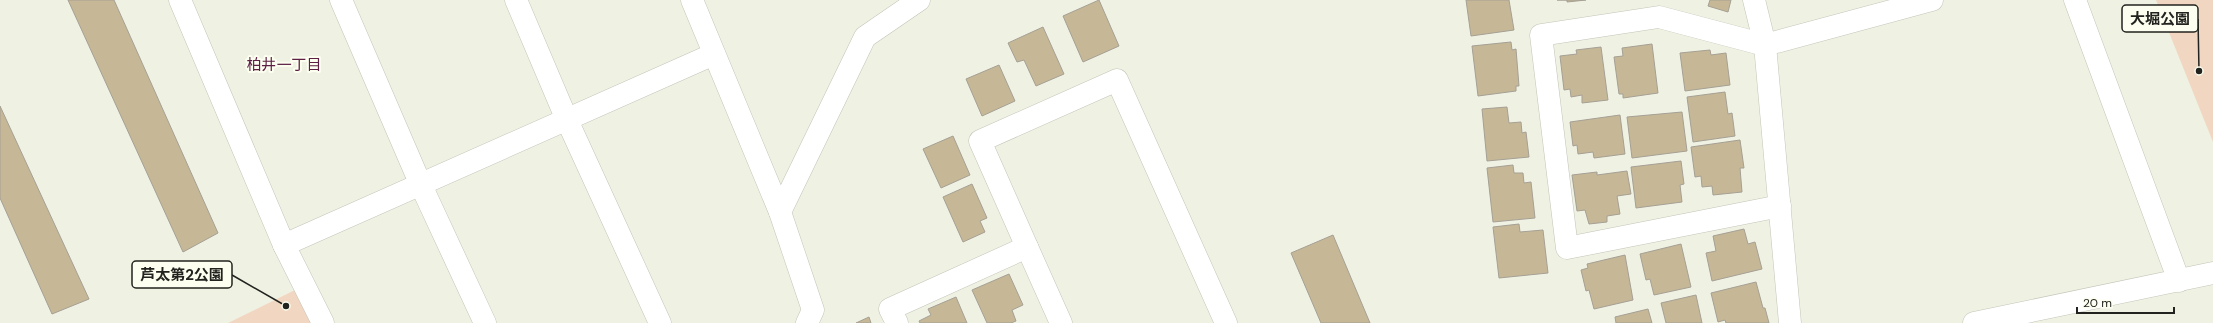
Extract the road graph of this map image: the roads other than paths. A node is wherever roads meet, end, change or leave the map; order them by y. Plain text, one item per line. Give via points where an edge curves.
1 (180, 0) edge
2 (341, 0) edge
3 (516, 0) edge
4 (692, 0) edge
5 (919, 0) edge
6 (1754, 0) edge
7 (1932, 0) edge
8 (2075, 0) edge
9 (1765, 45) junction
10 (714, 54) junction
11 (567, 120) junction
12 (420, 183) junction
13 (1780, 206) junction
14 (780, 212) junction
15 (284, 245) junction
16 (1027, 247) junction
17 (2213, 273) edge
18 (2179, 281) junction
19 (323, 323) edge
20 (485, 323) edge
21 (660, 323) edge
22 (807, 323) edge
23 (897, 323) edge
24 (1061, 323) edge
25 (1226, 323) edge
26 (1790, 323) edge
27 (1974, 323) edge

1 - 15 street
2 - 12 street
3 - 11 street
4 - 10 street
5 - 14 street via 865,37
6 - 9 street
7 - 9 street
8 - 18 street
9 - 13 street
9 - 13 street via 1659,16 1541,35 1567,248
10 - 11 street
10 - 14 street
11 - 12 street
11 - 21 street
12 - 15 street
12 - 20 street
13 - 26 street
14 - 22 street via 813,310
15 - 19 street
16 - 23 street via 890,309
16 - 24 street
16 - 25 street via 980,141 1117,80
17 - 18 street
18 - 27 street

